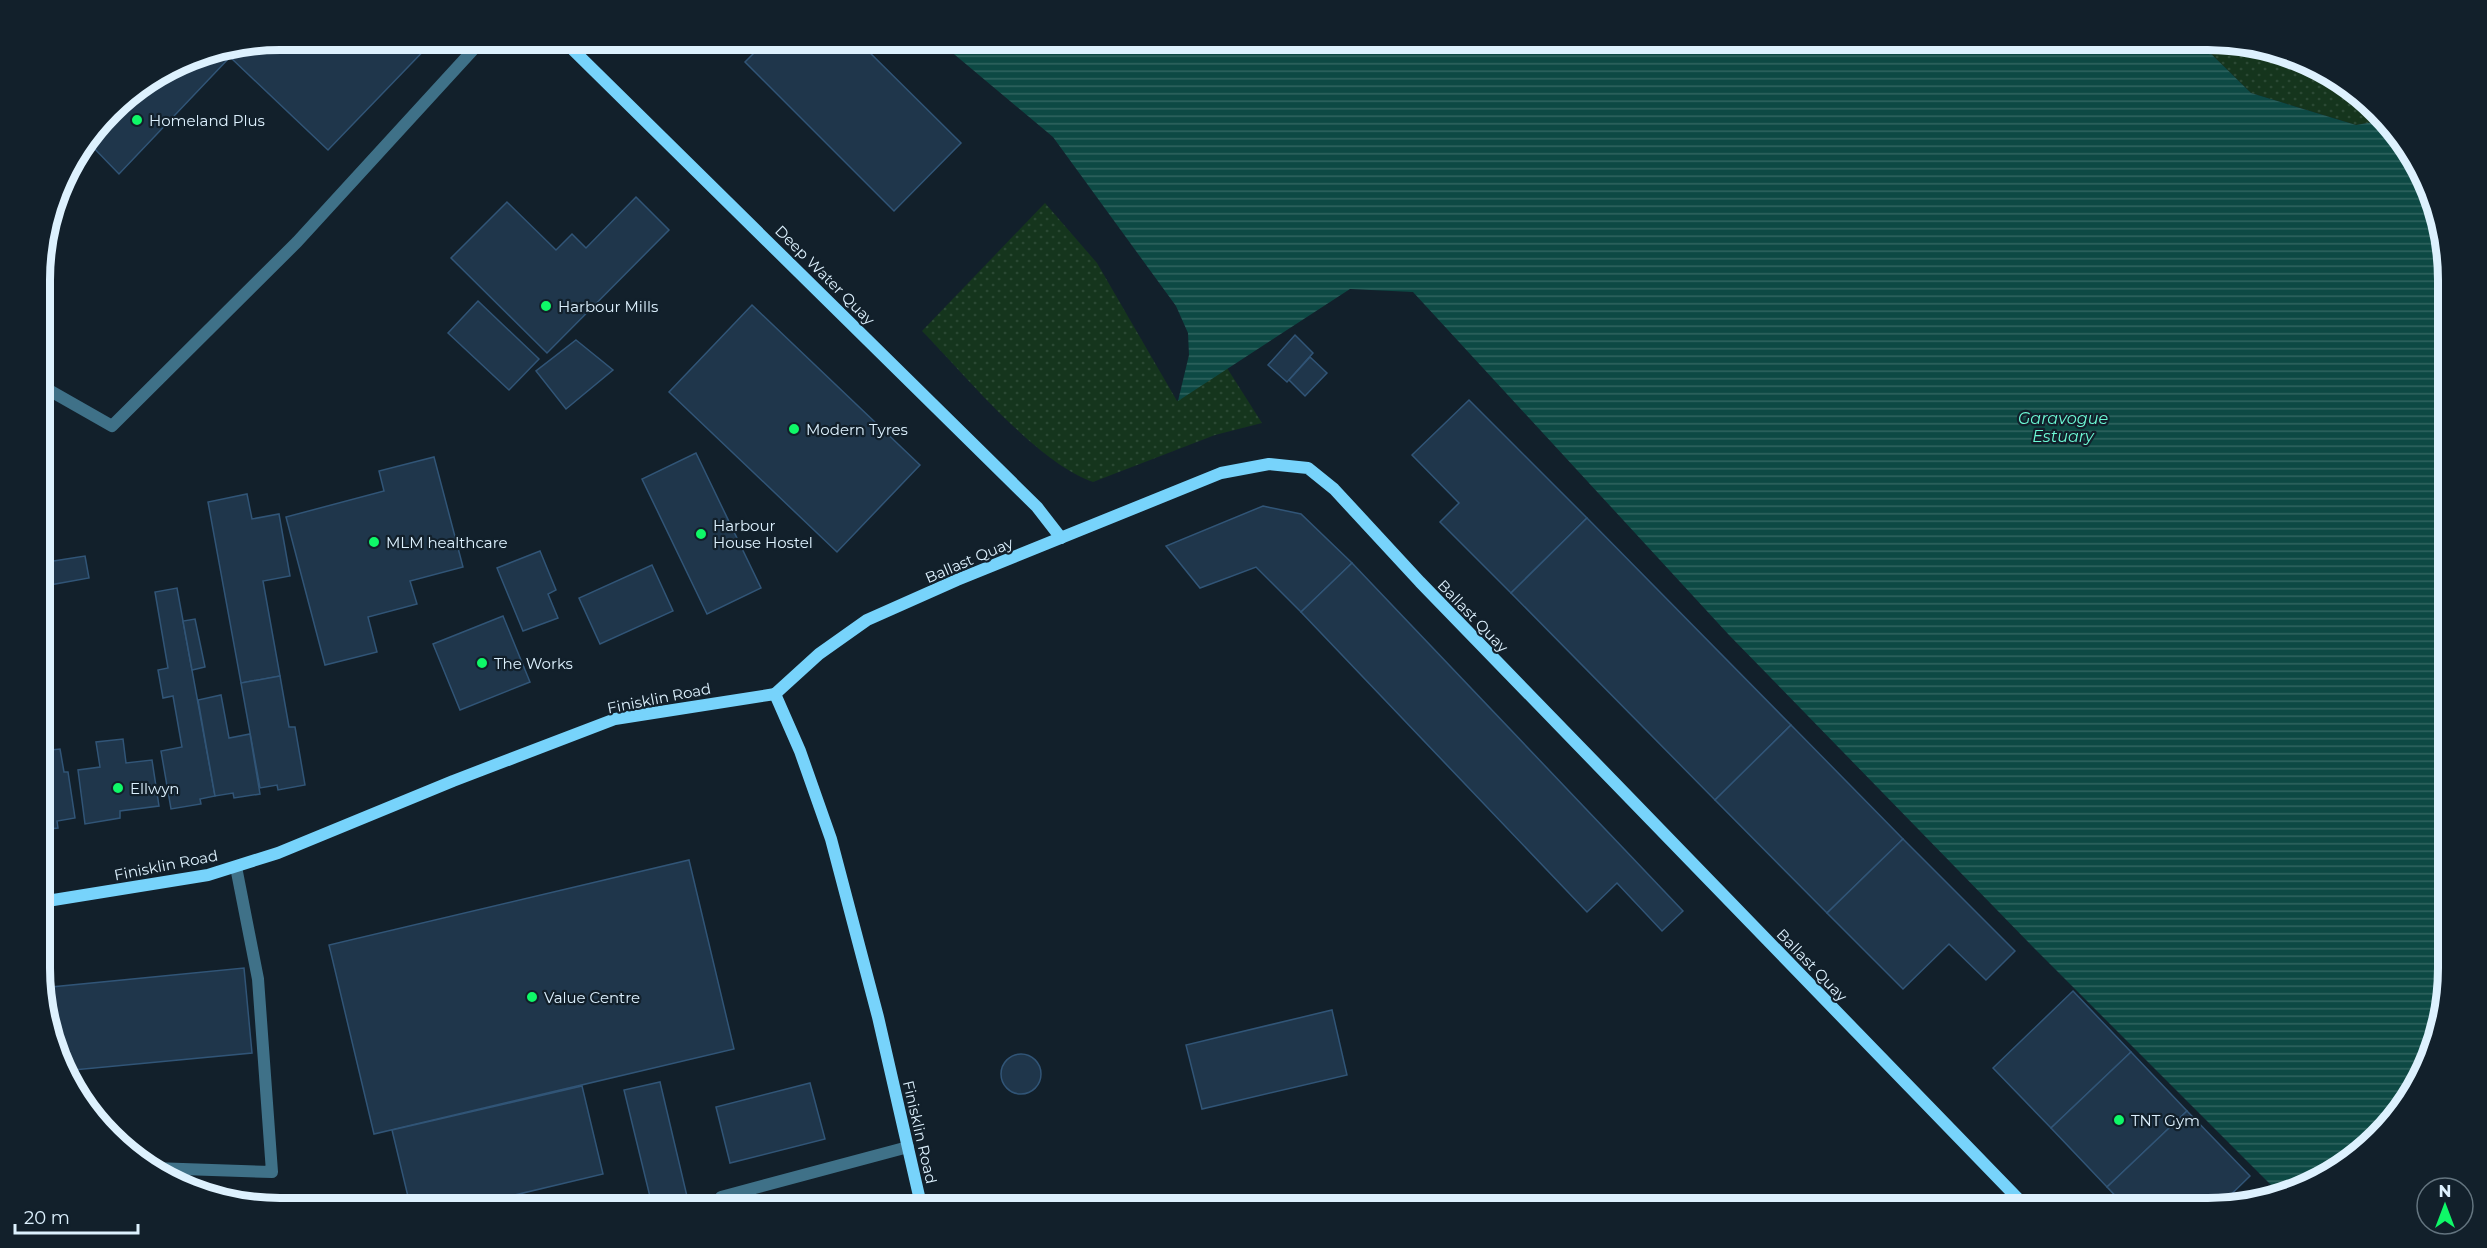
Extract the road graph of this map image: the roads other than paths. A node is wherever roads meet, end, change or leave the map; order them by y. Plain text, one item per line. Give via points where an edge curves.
1 (473, 50) edge
2 (573, 50) edge
3 (49, 390) edge
4 (1061, 538) junction
5 (775, 694) junction
6 (236, 867) junction
7 (49, 901) edge
8 (908, 1148) junction
9 (165, 1168) edge
10 (721, 1198) edge
11 (919, 1198) edge
12 (2017, 1198) edge

1 - 3 lane via 297,242 112,426
2 - 4 street, Deep Water Quay via 1037,507
4 - 5 street, Ballast Quay via 867,620 819,654
4 - 12 street, Ballast Quay via 1221,473 1269,464 1308,468 1334,489
5 - 6 street, Finisklin Road via 615,719
5 - 8 street, Finisklin Road via 831,839
6 - 7 street, Finisklin Road
6 - 9 lane via 258,979 272,1172
8 - 10 lane
8 - 11 street, Finisklin Road

